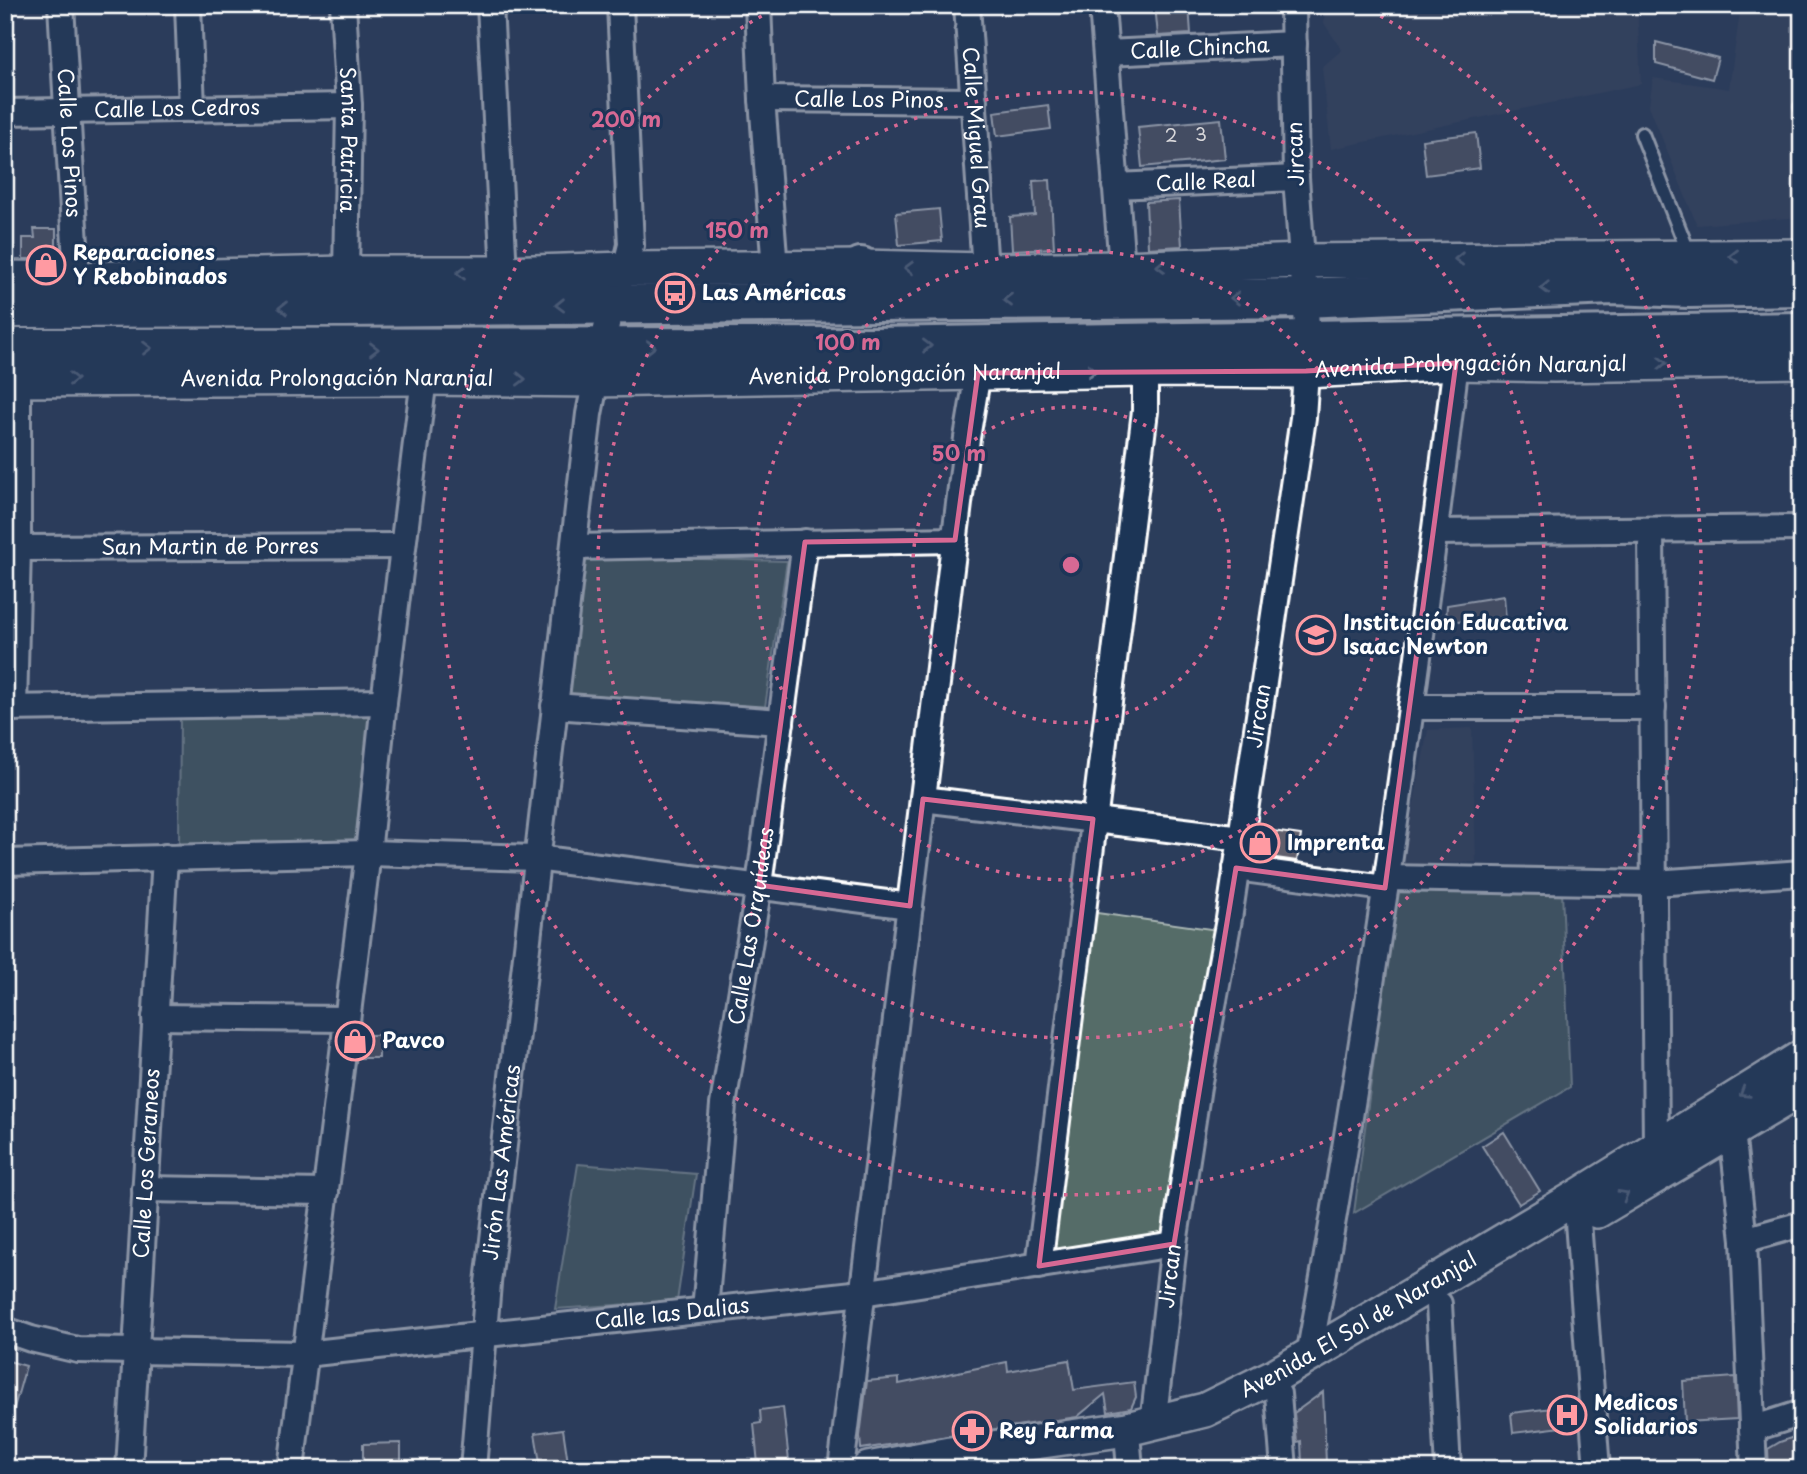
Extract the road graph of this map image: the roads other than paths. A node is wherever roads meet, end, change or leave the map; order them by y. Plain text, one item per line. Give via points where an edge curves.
1 (61, 5) edge
2 (188, 5) edge
3 (343, 5) edge
4 (490, 5) edge
5 (620, 5) edge
6 (758, 5) edge
7 (967, 5) edge
8 (1102, 5) edge
9 (1293, 5) edge
10 (1294, 44) junction
11 (1106, 53) junction
12 (762, 99) junction
13 (974, 101) junction
14 (349, 107) junction
15 (192, 109) junction
16 (67, 111) junction
17 (5, 112) edge
18 (1642, 134) dead end
19 (1296, 178) junction
20 (1115, 186) junction
21 (1689, 256) junction
22 (1802, 256) edge
23 (1576, 258) junction
24 (861, 267) junction
25 (1122, 268) junction
26 (775, 269) junction
27 (625, 270) junction
28 (985, 270) junction
29 (346, 273) junction
30 (504, 273) junction
31 (5, 278) edge
32 (77, 279) junction
33 (1303, 279) junction
34 (1613, 285) junction
35 (1802, 286) edge
36 (806, 302) junction
37 (611, 304) junction
38 (5, 308) edge
39 (1802, 332) edge
40 (1594, 336) junction
41 (875, 347) junction
42 (1307, 355) junction
43 (1802, 361) edge
44 (1456, 363) junction
45 (599, 364) junction
46 (1554, 365) junction
47 (10, 369) edge
48 (1145, 370) junction
49 (978, 373) junction
50 (903, 374) junction
51 (424, 378) junction
52 (1802, 528) edge
53 (1651, 530) junction
54 (1435, 532) junction
55 (955, 540) junction
56 (805, 542) junction
57 (403, 546) junction
58 (574, 547) junction
59 (18, 548) junction
60 (384, 702) junction
61 (554, 706) junction
62 (1411, 706) junction
63 (1653, 706) junction
64 (9, 708) edge
65 (781, 722) junction
66 (923, 799) junction
67 (1093, 819) junction
68 (1241, 838) junction
69 (368, 853) junction
70 (164, 857) junction
71 (536, 858) junction
72 (5, 862) edge
73 (1236, 868) junction
74 (1802, 873) edge
75 (1386, 883) junction
76 (1654, 883) junction
77 (759, 885) junction
78 (910, 906) junction
79 (155, 1017) junction
80 (347, 1019) junction
81 (1802, 1057) edge
82 (1802, 1089) edge
83 (1732, 1131) junction
84 (1656, 1148) junction
85 (145, 1189) junction
86 (326, 1192) junction
87 (1578, 1222) junction
88 (1802, 1224) edge
89 (1744, 1240) junction
90 (1174, 1244) junction
91 (1039, 1266) junction
92 (862, 1293) junction
93 (1439, 1304) junction
94 (705, 1310) junction
95 (5, 1330) edge
96 (483, 1335) junction
97 (136, 1352) junction
98 (305, 1354) junction
99 (1309, 1356) junction
100 (1278, 1394) junction
101 (1802, 1413) edge
102 (1153, 1424) junction
103 (1752, 1429) junction
104 (1129, 1457) edge
105 (951, 1461) edge
106 (130, 1469) edge
107 (291, 1469) edge
108 (473, 1469) edge
109 (841, 1469) edge
110 (868, 1469) edge
111 (1009, 1469) edge
112 (1284, 1469) edge
113 (1448, 1469) edge
114 (1597, 1469) edge
115 (1754, 1469) edge

1 - 16 street, Calle Los Pinos
2 - 15 street
3 - 14 street, Santa Patricia
4 - 30 street
5 - 27 street, Jirón Las Américas via 631,245
6 - 12 street
7 - 13 street, Calle Miguel Grau
8 - 11 street
9 - 10 street, Jircan
10 - 11 street, Calle Chincha
10 - 19 street, Jircan
11 - 20 street
12 - 13 street, Calle Los Pinos
12 - 26 street
13 - 28 street, Calle Miguel Grau
14 - 15 street, Calle Los Cedros
14 - 29 street, Santa Patricia
15 - 16 street, Calle Los Cedros
16 - 17 street, Calle Los Cedros
16 - 32 street, Calle Los Pinos
18 - 21 lane
19 - 20 street, Calle Real
19 - 33 street, Jircan
20 - 25 street
22 -> 21 street
21 - 23 street
23 -> 33 street
23 - 34 main road
24 - 26 street
28 -> 24 street
24 - 36 main road
25 - 28 street
33 -> 25 street
26 - 27 street
27 - 30 street
27 - 37 street, Jirón Las Américas
30 -> 29 street
29 - 32 street
31 - 32 street
34 -> 33 main road
33 -> 36 main road
33 - 42 street, Jircan
34 - 35 main road
36 - 37 main road
37 -> 38 main road
37 - 45 street, Jirón Las Américas
39 - 40 main road, Avenida Prolongación Naranjal
40 - 42 main road, Avenida Prolongación Naranjal
40 - 46 main road
41 -> 42 main road, Avenida Prolongación Naranjal
45 -> 41 main road, Avenida Prolongación Naranjal
41 - 50 main road
42 - 44 street, Avenida Prolongación Naranjal
42 - 48 street, Avenida Prolongación Naranjal
42 - 68 street, Jircan via 1303,418
46 -> 43 street, Avenida Prolongación Naranjal
44 - 46 street, Avenida Prolongación Naranjal
44 - 54 street
47 -> 45 main road, Avenida Prolongación Naranjal
45 - 50 street, Avenida Prolongación Naranjal
51 -> 45 street, Avenida Prolongación Naranjal
45 - 58 street, Jirón Las Américas
47 -> 51 street, Avenida Prolongación Naranjal
47 - 59 street
49 -> 48 street, Avenida Prolongación Naranjal
48 - 67 street via 1145,411
49 - 50 street, Avenida Prolongación Naranjal
49 - 55 street
51 - 57 street
52 - 53 street
53 - 54 street
53 - 63 street
54 - 62 street
55 - 56 street
55 - 66 street
56 - 58 street
56 - 65 street, Calle Las Orquídeas
57 - 59 street, San Martin de Porres
57 - 60 street
58 - 61 street, Jirón Las Américas
59 - 64 street
60 - 64 street
60 - 69 street
61 - 65 street
61 - 71 street, Jirón Las Américas
62 - 63 street
62 - 75 street
63 - 76 street
65 - 77 street, Calle Las Orquídeas
66 - 67 street
66 - 78 street
67 - 68 street
67 - 91 street
68 - 73 street, Jircan
69 - 70 street
69 - 71 street
69 - 80 street
70 - 72 street
70 - 79 street, Calle Los Geraneos
71 - 77 street
71 - 96 street, Jirón Las Américas
73 - 75 street
73 - 90 street, Jircan
74 - 76 street
75 - 76 street
75 - 99 street
76 - 84 street
77 - 78 street
77 - 94 street, Calle Las Orquídeas via 723,1105
78 - 92 street
79 - 80 street
79 - 85 street, Calle Los Geraneos
80 - 86 street
81 -> 84 street, Avenida El Sol de Naranjal
82 - 83 street, Avenida El Sol de Naranjal
87 -> 83 street, Avenida El Sol de Naranjal
83 - 89 street
84 - 99 street, Avenida El Sol de Naranjal
85 - 86 street
85 - 97 street, Calle Los Geraneos
86 - 98 street
87 - 93 street, Avenida El Sol de Naranjal
87 - 114 street
88 - 89 street
89 - 103 street
90 - 91 street, Calle las Dalias
90 - 102 street, Jircan
91 - 92 street, Calle las Dalias
92 - 94 street, Calle las Dalias
92 - 109 street
93 - 100 street, Avenida El Sol de Naranjal
93 - 113 street
94 - 96 street, Calle las Dalias
95 - 97 street, Calle las Dalias via 78,1350
96 - 98 street, Calle las Dalias
96 - 108 street, Jirón Las Américas
97 - 98 street, Calle las Dalias
97 - 106 street, Calle Los Geraneos
98 - 107 street
99 - 102 street, Avenida El Sol de Naranjal via 1205,1410
100 - 104 street, Avenida El Sol de Naranjal via 1194,1435
100 - 112 street
101 - 103 street
102 - 105 street, Avenida El Sol de Naranjal
103 - 115 street
104 - 111 street, Avenida El Sol de Naranjal
105 - 110 street, Avenida El Sol de Naranjal

